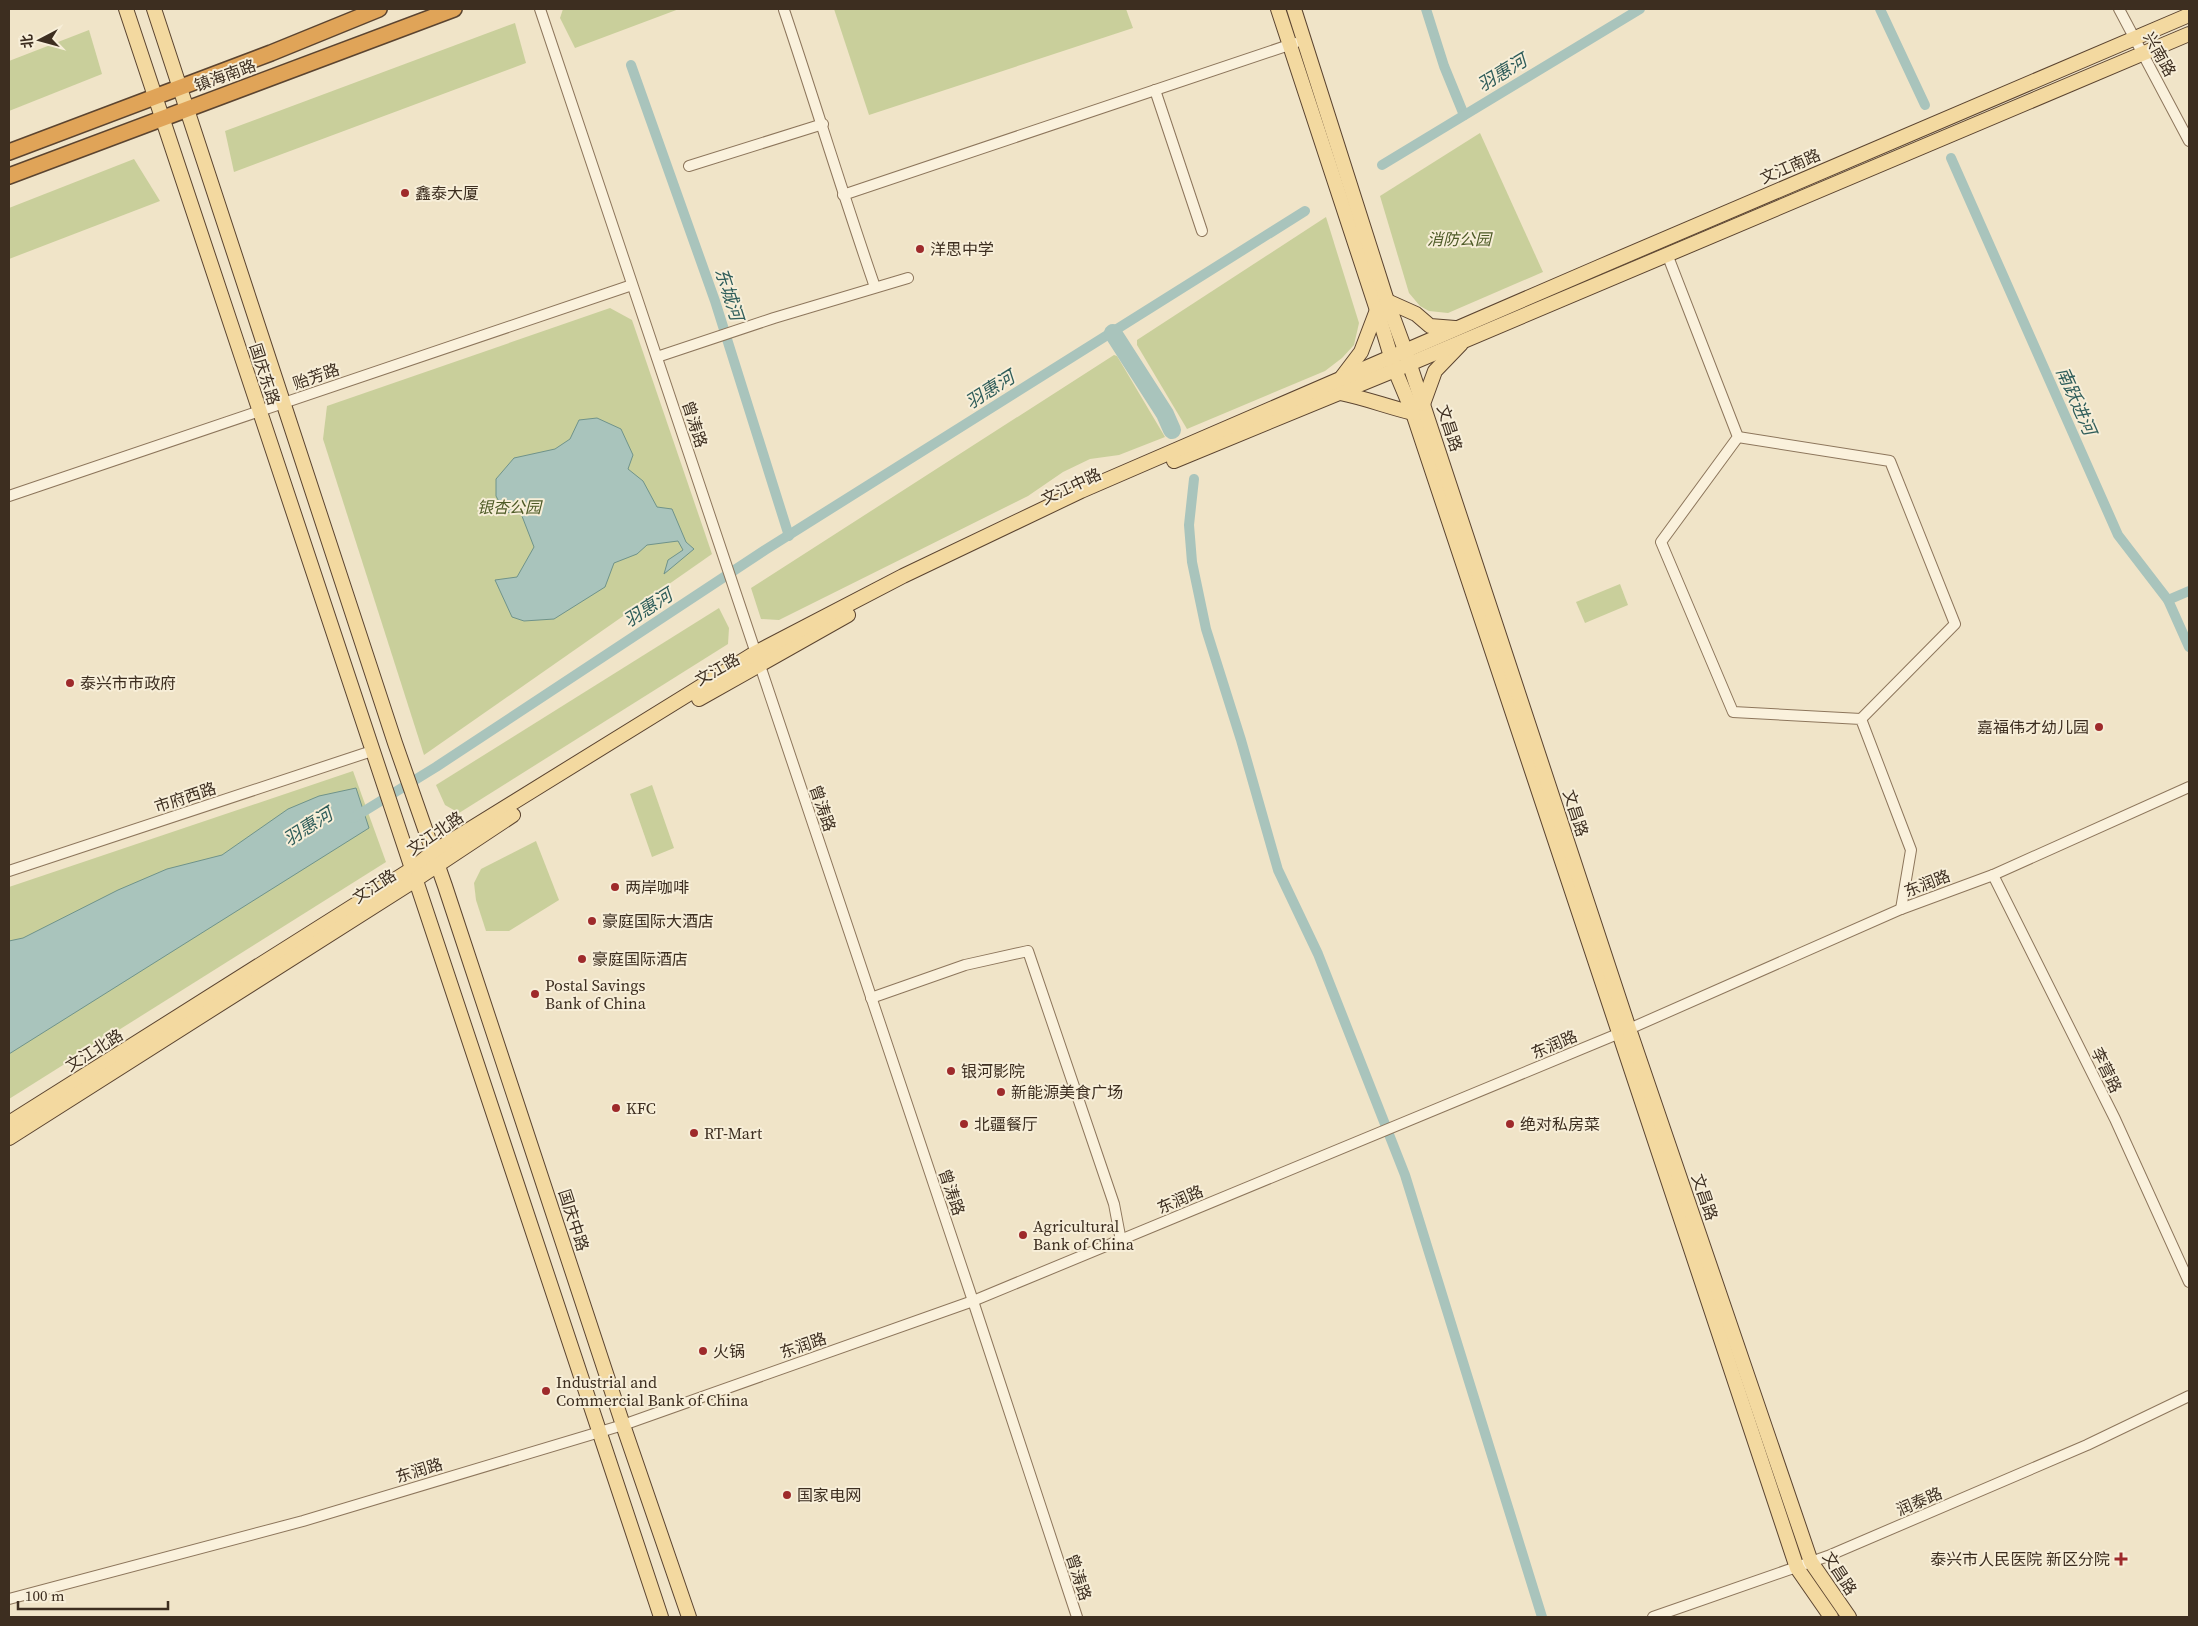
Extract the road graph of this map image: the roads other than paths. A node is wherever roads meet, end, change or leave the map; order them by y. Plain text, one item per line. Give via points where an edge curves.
1 (126, 9) edge
2 (154, 9) edge
3 (379, 9) edge
4 (454, 9) edge
5 (540, 9) edge
6 (1278, 9) edge
7 (1294, 9) edge
8 (2119, 9) edge
9 (784, 10) dead end
10 (2189, 15) edge
11 (2189, 34) edge
12 (2133, 38) junction
13 (1304, 39) junction
14 (1290, 45) junction
15 (2144, 54) junction
16 (181, 86) junction
17 (1155, 90) junction
18 (156, 96) junction
19 (187, 108) junction
20 (163, 117) junction
21 (823, 124) junction
22 (2189, 140) edge
23 (9, 152) edge
24 (689, 166) dead end
25 (9, 176) edge
26 (843, 195) junction
27 (1202, 231) dead end
28 (1667, 254) junction
29 (908, 278) dead end
30 (632, 285) junction
31 (875, 287) junction
32 (1382, 305) junction
33 (1455, 328) junction
34 (1466, 339) junction
35 (656, 357) junction
36 (1408, 357) junction
37 (1392, 364) junction
38 (1340, 386) junction
39 (284, 403) junction
40 (1418, 408) junction
41 (259, 412) junction
42 (1738, 438) junction
43 (9, 496) edge
44 (757, 659) junction
45 (1861, 718) junction
46 (372, 751) junction
47 (2189, 787) edge
48 (426, 834) joint
49 (435, 858) junction
50 (9, 871) edge
51 (413, 874) junction
52 (1992, 874) junction
53 (1901, 909) junction
54 (872, 998) junction
55 (1624, 1031) junction
56 (9, 1123) edge
57 (9, 1138) edge
58 (1121, 1241) junction
59 (2189, 1282) edge
60 (973, 1301) junction
61 (2189, 1396) edge
62 (623, 1425) junction
63 (600, 1431) junction
64 (1810, 1562) junction
65 (1797, 1568) junction
66 (9, 1600) edge
67 (661, 1617) edge
68 (689, 1617) edge
69 (1077, 1617) edge
70 (1653, 1617) edge
71 (1831, 1617) edge
72 (1849, 1617) edge

1 - 18 main road, 国庆东路
2 - 16 main road, 国庆东路
3 - 16 highway, 镇海南路 via 271,54
4 - 19 highway, 镇海南路
5 - 30 street, 曾涛路
6 - 14 main road, 文昌路
7 - 13 main road, 文昌路
8 - 12 street, 兴南路
9 - 21 street
10 - 12 main road, 文江南路
11 - 15 main road, 文江南路
12 - 15 street, 兴南路
12 - 33 main road, 文江南路
13 - 14 street
13 - 32 main road, 文昌路
14 - 17 street
14 - 32 main road, 文昌路
15 - 22 street, 兴南路
15 - 28 main road, 文江南路
16 - 18 highway, 镇海南路
16 - 19 main road, 国庆东路
17 - 26 street
17 - 27 street
18 - 20 main road, 国庆东路
18 - 23 highway, 镇海南路
19 - 20 highway, 镇海南路
19 - 39 main road, 国庆东路
20 - 25 highway, 镇海南路
20 - 41 main road, 国庆东路
21 - 24 street
21 - 26 street
26 - 31 street
28 - 34 main road, 文江南路
28 - 42 street
29 - 31 street
30 - 35 street, 曾涛路
30 - 39 street, 贻芳路
31 - 35 street
32 - 33 main road via 1416,314 1430,326
32 - 36 main road, 文昌路
32 - 37 main road, 文昌路
32 - 38 main road via 1361,352
33 - 36 main road, 文江南路
34 - 36 main road, 文江南路
34 - 40 main road via 1435,371
35 - 44 street, 曾涛路
36 - 37 main road, 文江中路
36 - 40 main road, 文昌路
37 - 38 main road, 文江中路
37 - 40 main road, 文昌路
38 - 40 main road via 1384,406
38 - 44 main road, 文江中路 via 1093,494
39 - 41 street, 贻芳路
39 - 48 main road, 国庆东路
40 - 55 main road, 文昌路
41 - 43 street, 贻芳路
41 - 46 main road, 国庆东路
42 - 45 street via 1661,542 1733,712
42 - 45 street via 1890,462 1955,624
44 - 49 main road, 文江路 via 627,743
44 - 54 street, 曾涛路
45 - 53 street via 1911,850
46 - 50 street, 市府西路
46 - 51 main road, 国庆东路
47 - 52 street, 东润路
48 - 49 main road, 国庆中路
49 - 51 main road, 文江路
49 - 62 main road, 国庆中路
51 - 56 main road, 文江北路
51 - 57 main road, 文江路 via 159,1044
51 - 63 main road, 国庆东路
52 - 53 street, 东润路
52 - 59 street, 李营路 via 2114,1119
53 - 55 street, 东润路
54 - 58 street via 965,965 1028,951 1114,1204
54 - 60 street, 曾涛路
55 - 58 street, 东润路
55 - 64 main road, 文昌路
55 - 65 main road, 文昌路
58 - 60 street, 东润路
60 - 62 street, 东润路
60 - 69 street, 曾涛路
61 - 64 street, 润泰路 via 2087,1445
62 - 63 street, 东润路
62 - 68 main road, 国庆中路
63 - 66 street, 东润路 via 303,1521
63 - 67 main road, 国庆东路
64 - 65 street, 润泰路
64 - 72 main road, 文昌路
65 - 70 street, 润泰路
65 - 71 main road, 文昌路

